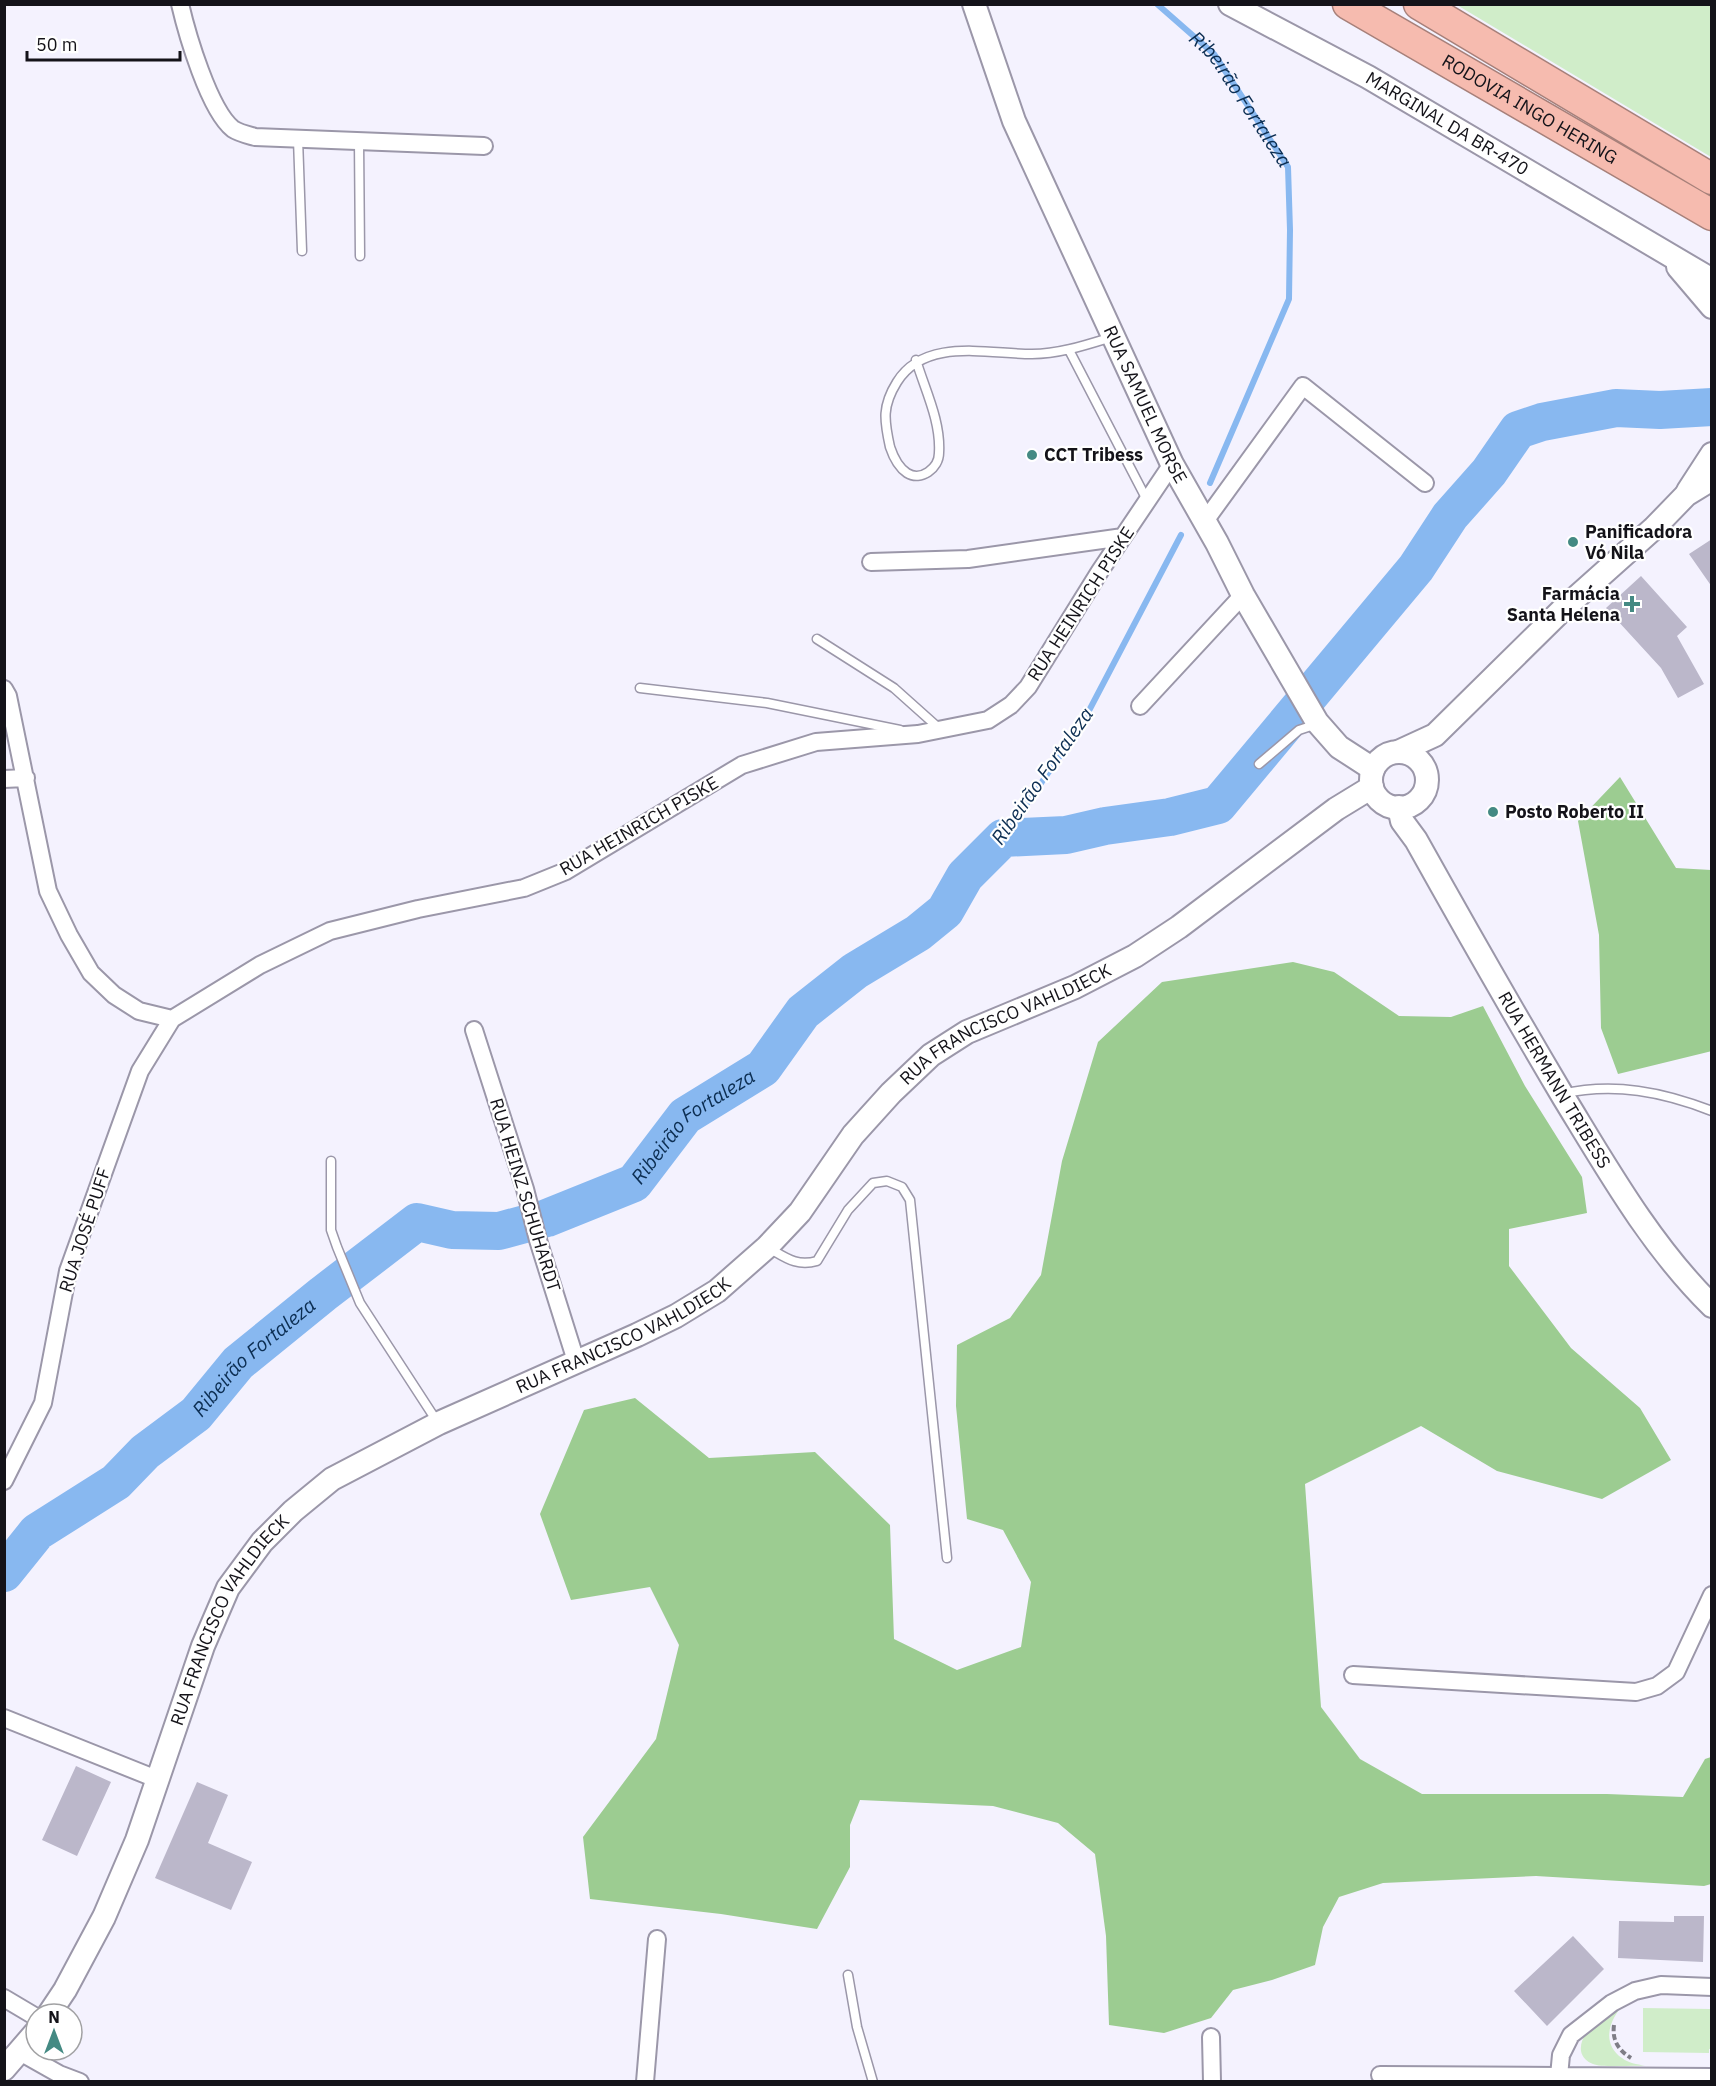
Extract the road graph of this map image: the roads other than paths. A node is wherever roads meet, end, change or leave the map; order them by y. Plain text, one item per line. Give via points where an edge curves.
1 (180, 4) edge
2 (974, 4) edge
3 (1230, 4) edge
4 (1348, 4) edge
5 (1419, 4) edge
6 (298, 139) junction
7 (359, 141) junction
8 (484, 146) dead end
9 (1712, 179) edge
10 (1712, 215) edge
11 (1660, 249) junction
12 (302, 252) dead end
13 (360, 256) dead end
14 (1712, 280) edge
15 (1712, 307) edge
16 (1113, 336) junction
17 (1069, 350) junction
18 (916, 360) junction
19 (1712, 454) edge
20 (1172, 464) junction
21 (1712, 479) edge
22 (1425, 483) dead end
23 (1686, 495) junction
24 (1148, 500) junction
25 (1205, 521) junction
26 (1123, 537) junction
27 (871, 562) dead end
28 (1243, 595) junction
29 (817, 639) dead end
30 (640, 688) dead end
31 (4, 689) edge
32 (1140, 706) dead end
33 (1318, 723) junction
34 (941, 729) junction
35 (918, 734) junction
36 (1435, 735) junction
37 (1398, 752) junction
38 (1259, 764) dead end
39 (1426, 771) junction
40 (26, 778) junction
41 (1373, 778) junction
42 (4, 779) edge
43 (1409, 803) junction
44 (172, 1019) junction
45 (474, 1030) dead end
46 (1562, 1094) junction
47 (1712, 1111) edge
48 (331, 1161) dead end
49 (767, 1247) junction
50 (1712, 1306) edge
51 (576, 1361) junction
52 (439, 1424) junction
53 (4, 1481) edge
54 (947, 1558) dead end
55 (1712, 1595) edge
56 (1353, 1675) dead end
57 (4, 1718) edge
58 (159, 1780) junction
59 (657, 1939) dead end
60 (848, 1975) dead end
61 (1712, 1987) edge
62 (4, 1998) edge
63 (57, 2002) edge
64 (24, 2010) edge
65 (1211, 2037) dead end
66 (24, 2047) edge
67 (20, 2052) junction
68 (4, 2069) edge
69 (1380, 2075) dead end
70 (1559, 2076) junction
71 (1712, 2077) edge
72 (80, 2082) edge
73 (645, 2082) edge
74 (873, 2082) edge
75 (1212, 2082) edge

1 - 6 street via 186,33 220,114 234,130 255,137
2 - 16 main road, RUA SAMUEL MORSE via 1014,121
3 - 11 main road, MARGINAL DA BR-470 via 1368,77
4 - 10 highway, RODOVIA INGO HERING
5 - 9 highway, RODOVIA INGO HERING
6 - 7 street
6 - 12 lane
7 - 8 street
7 - 13 lane
11 - 14 main road, MARGINAL DA BR-470
11 - 15 main road, MARGINAL DA BR-470
16 - 17 lane
16 - 20 main road, RUA SAMUEL MORSE
17 - 18 lane via 1034,354 978,351 934,354
17 - 24 lane
18 - 18 lane via 932,406 939,453 930,472 914,475 900,467 892,453 884,421 888,396
19 - 23 main road, RUA FRANCISCO VAHLDIECK
20 - 24 street, RUA HEINRICH PISKE
20 - 25 main road, RUA SAMUEL MORSE
21 - 23 main road, RUA FRANCISCO VAHLDIECK
22 - 25 street via 1303,386
23 - 36 main road, RUA FRANCISCO VAHLDIECK
24 - 26 street, RUA HEINRICH PISKE
25 - 28 main road, RUA SAMUEL MORSE
26 - 27 street via 968,559
26 - 34 street, RUA HEINRICH PISKE via 1028,687 1011,705 988,720
28 - 32 street
28 - 33 main road, RUA SAMUEL MORSE
29 - 34 lane via 894,688
30 - 35 lane via 766,703
31 - 40 street
33 - 38 lane via 1299,730
33 - 41 main road, RUA SAMUEL MORSE
34 - 35 street, RUA HEINRICH PISKE
35 - 44 street, RUA HEINRICH PISKE via 816,742 742,765 567,871 524,888 330,931 260,966
36 - 37 main road, RUA FRANCISCO VAHLDIECK
36 - 39 main road
37 - 39 main road via 1418,758
37 - 41 main road, RUA FRANCISCO VAHLDIECK via 1379,760
39 - 43 main road via 1427,786
40 - 42 street
40 - 44 street via 48,891 91,973 139,1011
41 - 43 main road via 1382,802 1390,806
41 - 49 main road, RUA FRANCISCO VAHLDIECK via 1136,956 967,1032 931,1055 852,1136 800,1212
43 - 46 main road, RUA HERMANN TRIBESS via 1416,840
44 - 53 street, RUA JOSÉ PUFF via 136,1082 68,1271 43,1403
45 - 51 street, RUA HEINZ SCHUHARDT
46 - 47 lane via 1599,1088 1628,1089
46 - 50 main road, RUA HERMANN TRIBESS via 1650,1233 1690,1285
48 - 52 lane via 331,1230 360,1304
49 - 51 main road, RUA FRANCISCO VAHLDIECK via 717,1290 676,1316
49 - 54 lane via 798,1264 817,1261 848,1210 873,1183 887,1181 902,1188 910,1200
51 - 52 main road, RUA FRANCISCO VAHLDIECK
52 - 58 main road, RUA FRANCISCO VAHLDIECK via 332,1479 262,1542 228,1588 203,1646
55 - 56 street via 1676,1672 1657,1686 1636,1692
57 - 58 street
58 - 63 main road, RUA FRANCISCO VAHLDIECK via 104,1917
59 - 73 street
60 - 74 lane via 857,2027
61 - 70 street via 1661,1985 1635,1990 1612,2003 1571,2035 1561,2055
62 - 64 street
65 - 75 street
66 - 67 main road
67 - 68 main road
67 - 72 street
69 - 70 street
70 - 71 street

